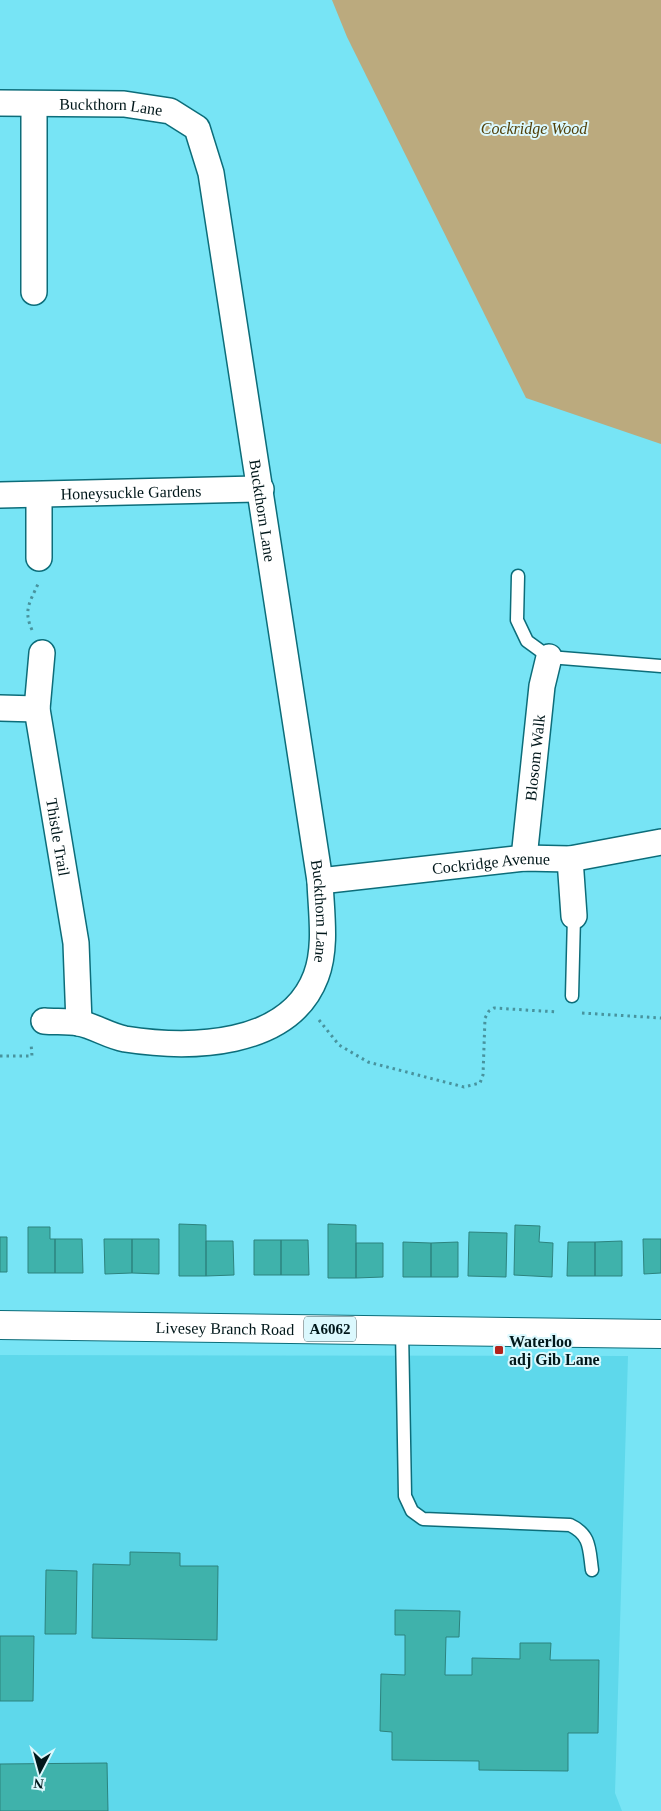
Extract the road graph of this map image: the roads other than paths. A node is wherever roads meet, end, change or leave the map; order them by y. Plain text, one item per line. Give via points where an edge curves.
1 (0, 103) edge
2 (34, 104) junction
3 (34, 292) dead end
4 (261, 489) junction
5 (0, 495) edge
6 (39, 495) junction
7 (39, 558) road end
8 (518, 576) dead end
9 (42, 653) road end
10 (549, 657) junction
11 (661, 666) edge
12 (0, 708) edge
13 (37, 709) junction
14 (661, 842) edge
15 (524, 858) junction
16 (570, 859) junction
17 (320, 881) junction
18 (574, 916) joint
19 (572, 996) dead end
20 (44, 1021) dead end
21 (79, 1023) junction
22 (0, 1325) edge
23 (402, 1330) junction
24 (661, 1334) edge
25 (592, 1570) dead end

1 - 2 street, Buckthorn Lane
2 - 3 street
2 - 4 street, Buckthorn Lane via 124,104 170,110 197,128 211,173
4 - 6 street, Honeysuckle Gardens
4 - 17 street, Buckthorn Lane
5 - 6 street, Honeysuckle Gardens
6 - 7 street
8 - 10 lane via 516,620 527,641
9 - 13 street, Thistle Trail
10 - 11 lane
10 - 15 street, Blosom Walk via 542,686
12 - 13 street
13 - 21 street, Thistle Trail via 76,943
14 - 16 street, Cockridge Avenue
15 - 16 street, Cockridge Avenue
15 - 17 street, Cockridge Avenue
16 - 18 street
17 - 21 street, Buckthorn Lane via 320,960 316,976 289,1014 272,1026 247,1035 184,1044 123,1038
18 - 19 lane
20 - 21 street
22 - 23 main road, Livesey Branch Road / A6062
23 - 24 main road, Livesey Branch Road / A6062
23 - 25 lane via 405,1496 412,1511 423,1519 570,1525 581,1530 588,1540

